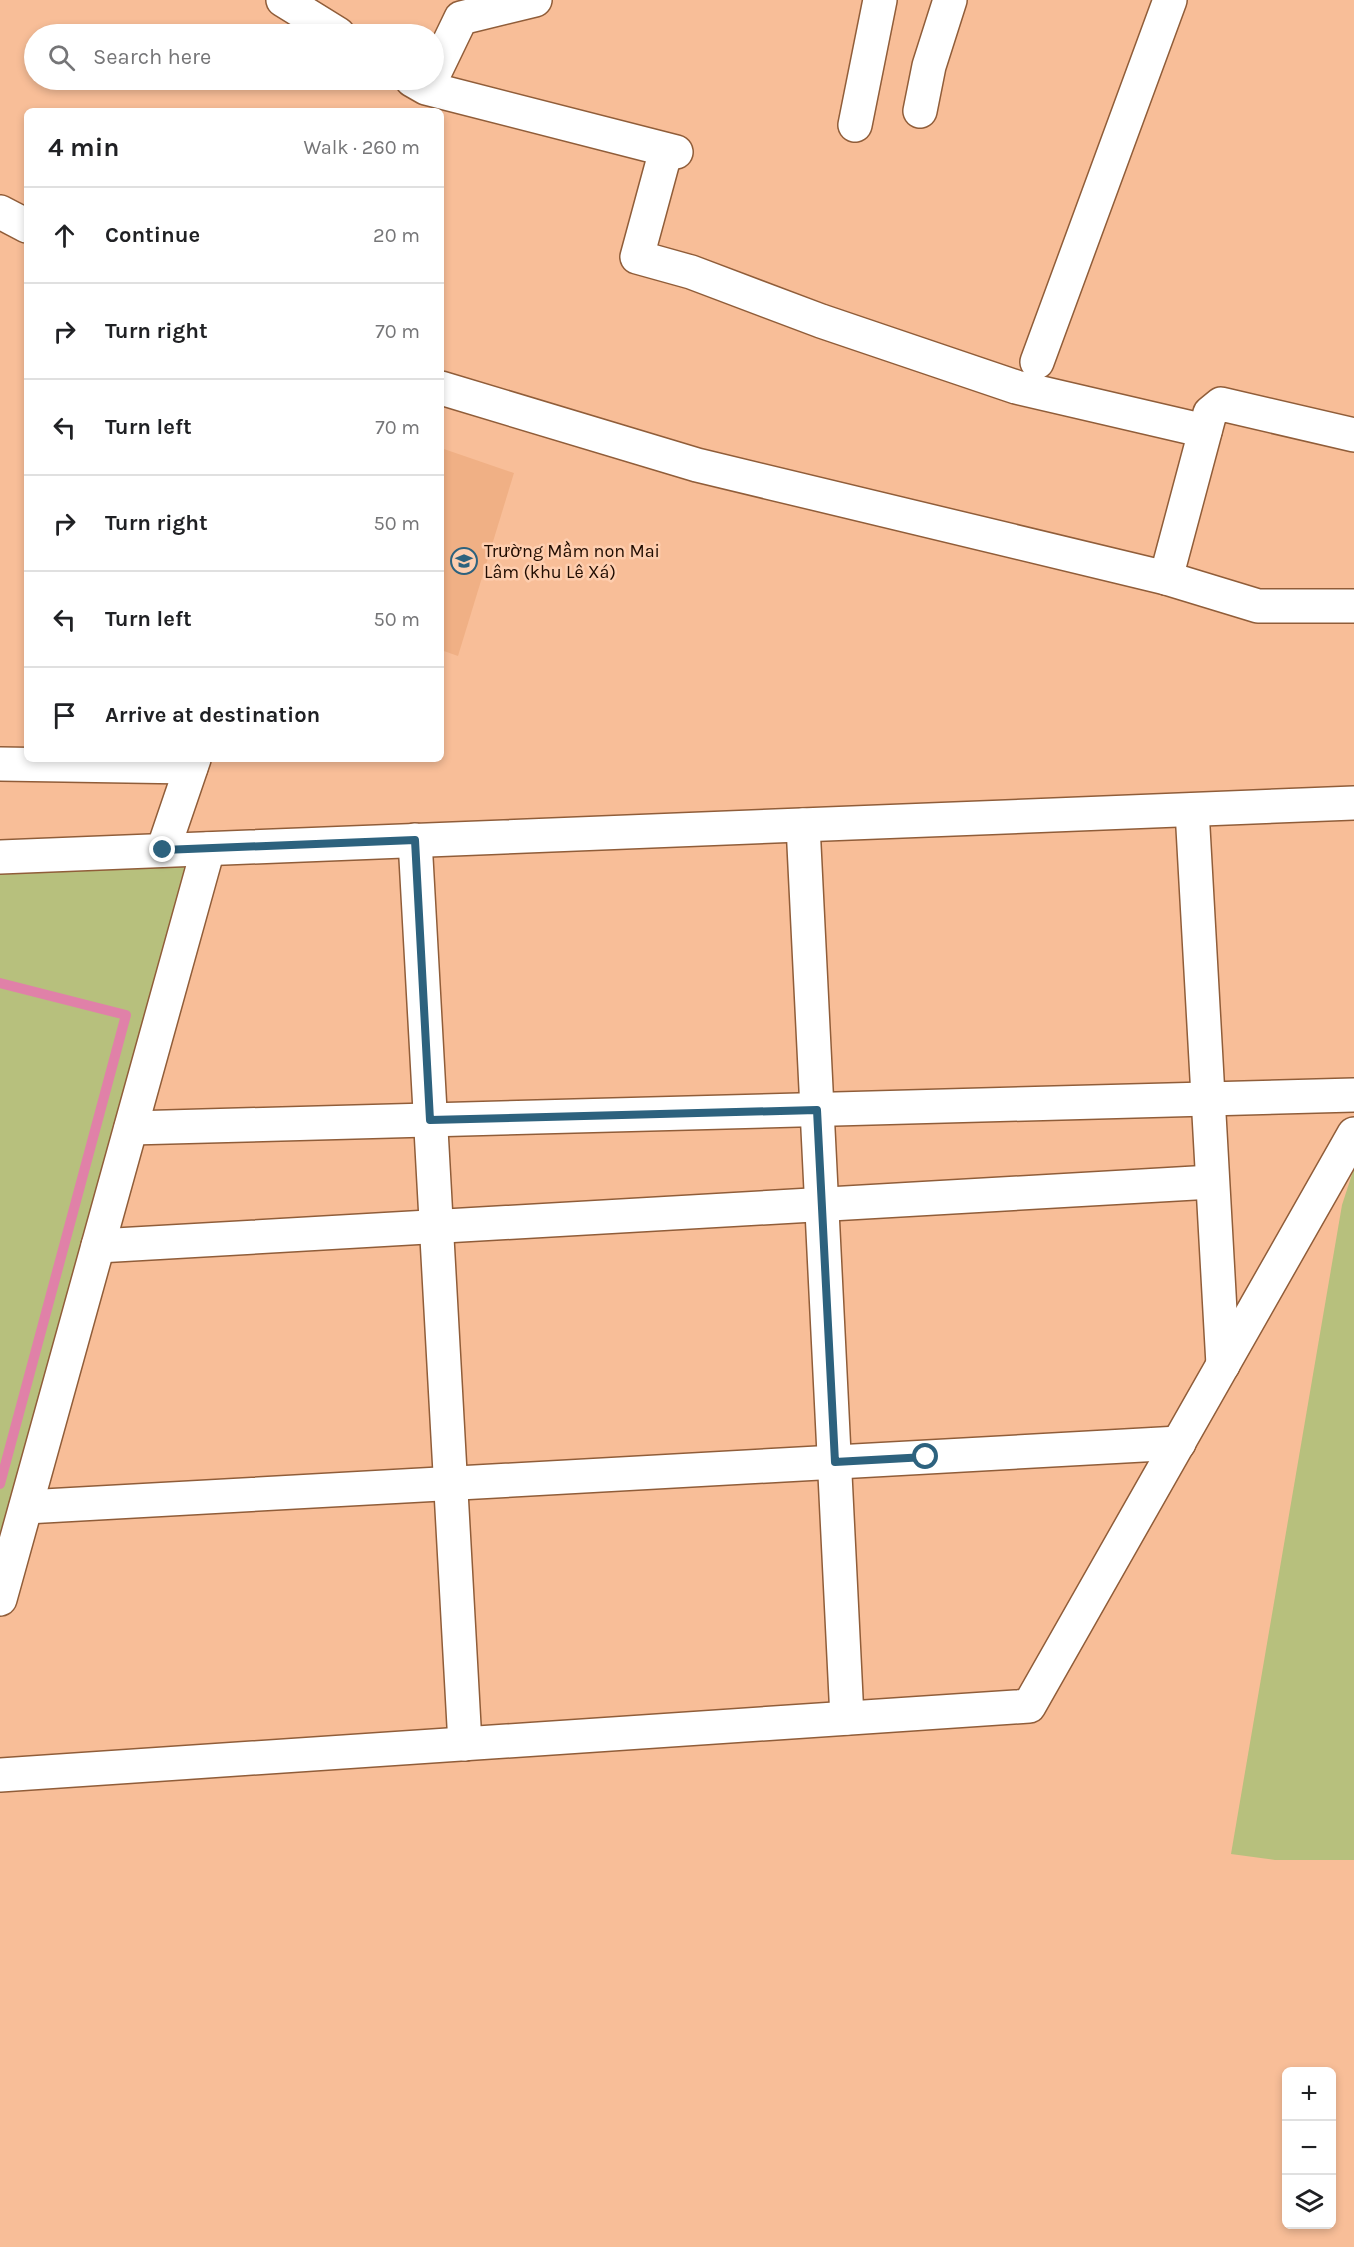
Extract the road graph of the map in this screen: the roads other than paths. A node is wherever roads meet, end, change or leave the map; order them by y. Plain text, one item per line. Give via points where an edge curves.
1 (283, 0) edge
2 (536, 0) edge
3 (880, 0) edge
4 (950, 0) edge
5 (1170, 0) edge
6 (322, 24) edge
7 (444, 49) edge
8 (439, 90) edge
9 (920, 111) dead end
10 (855, 125) dead end
11 (0, 212) edge
12 (24, 224) edge
13 (1037, 362) dead end
14 (444, 389) edge
15 (1205, 431) junction
16 (1354, 435) edge
17 (1166, 578) junction
18 (1354, 606) edge
19 (192, 763) edge
20 (0, 764) edge
21 (1354, 803) edge
22 (1192, 810) junction
23 (803, 825) junction
24 (415, 840) junction
25 (208, 849) junction
26 (163, 850) junction
27 (0, 856) edge
28 (1354, 1095) edge
29 (1208, 1099) junction
30 (817, 1110) junction
31 (430, 1120) junction
32 (131, 1128) junction
33 (1354, 1134) edge
34 (1212, 1182) junction
35 (822, 1204) junction
36 (436, 1226) junction
37 (98, 1246) junction
38 (1223, 1365) junction
39 (1179, 1443) junction
40 (835, 1462) junction
41 (450, 1483) junction
42 (26, 1507) junction
43 (0, 1599) edge
44 (847, 1718) junction
45 (465, 1744) junction
46 (0, 1775) edge

1 - 6 street
2 - 7 street via 461,18
3 - 10 street
4 - 9 street via 929,66
5 - 13 street
8 - 15 street via 671,151 637,257 692,272 821,321 1016,387
11 - 12 street
14 - 17 street via 697,465
15 - 16 street via 1210,413 1221,404
15 - 17 street
17 - 18 street via 1258,606
19 - 20 street
19 - 26 street
21 - 22 street
22 - 23 street
22 - 29 street
23 - 24 street
23 - 30 street
24 - 25 street
24 - 31 street
25 - 26 street
25 - 32 street
26 - 27 street
28 - 29 street
29 - 30 street
29 - 34 street
30 - 31 street
30 - 35 street
31 - 32 street
31 - 36 street
32 - 37 street
33 - 38 street
34 - 35 street
34 - 38 street
35 - 36 street
35 - 40 street
36 - 37 street
36 - 41 street
37 - 42 street
38 - 39 street
39 - 40 street
39 - 44 street via 1029,1706
40 - 41 street
40 - 44 street
41 - 42 street
41 - 45 street
42 - 43 street
44 - 45 street
45 - 46 street

